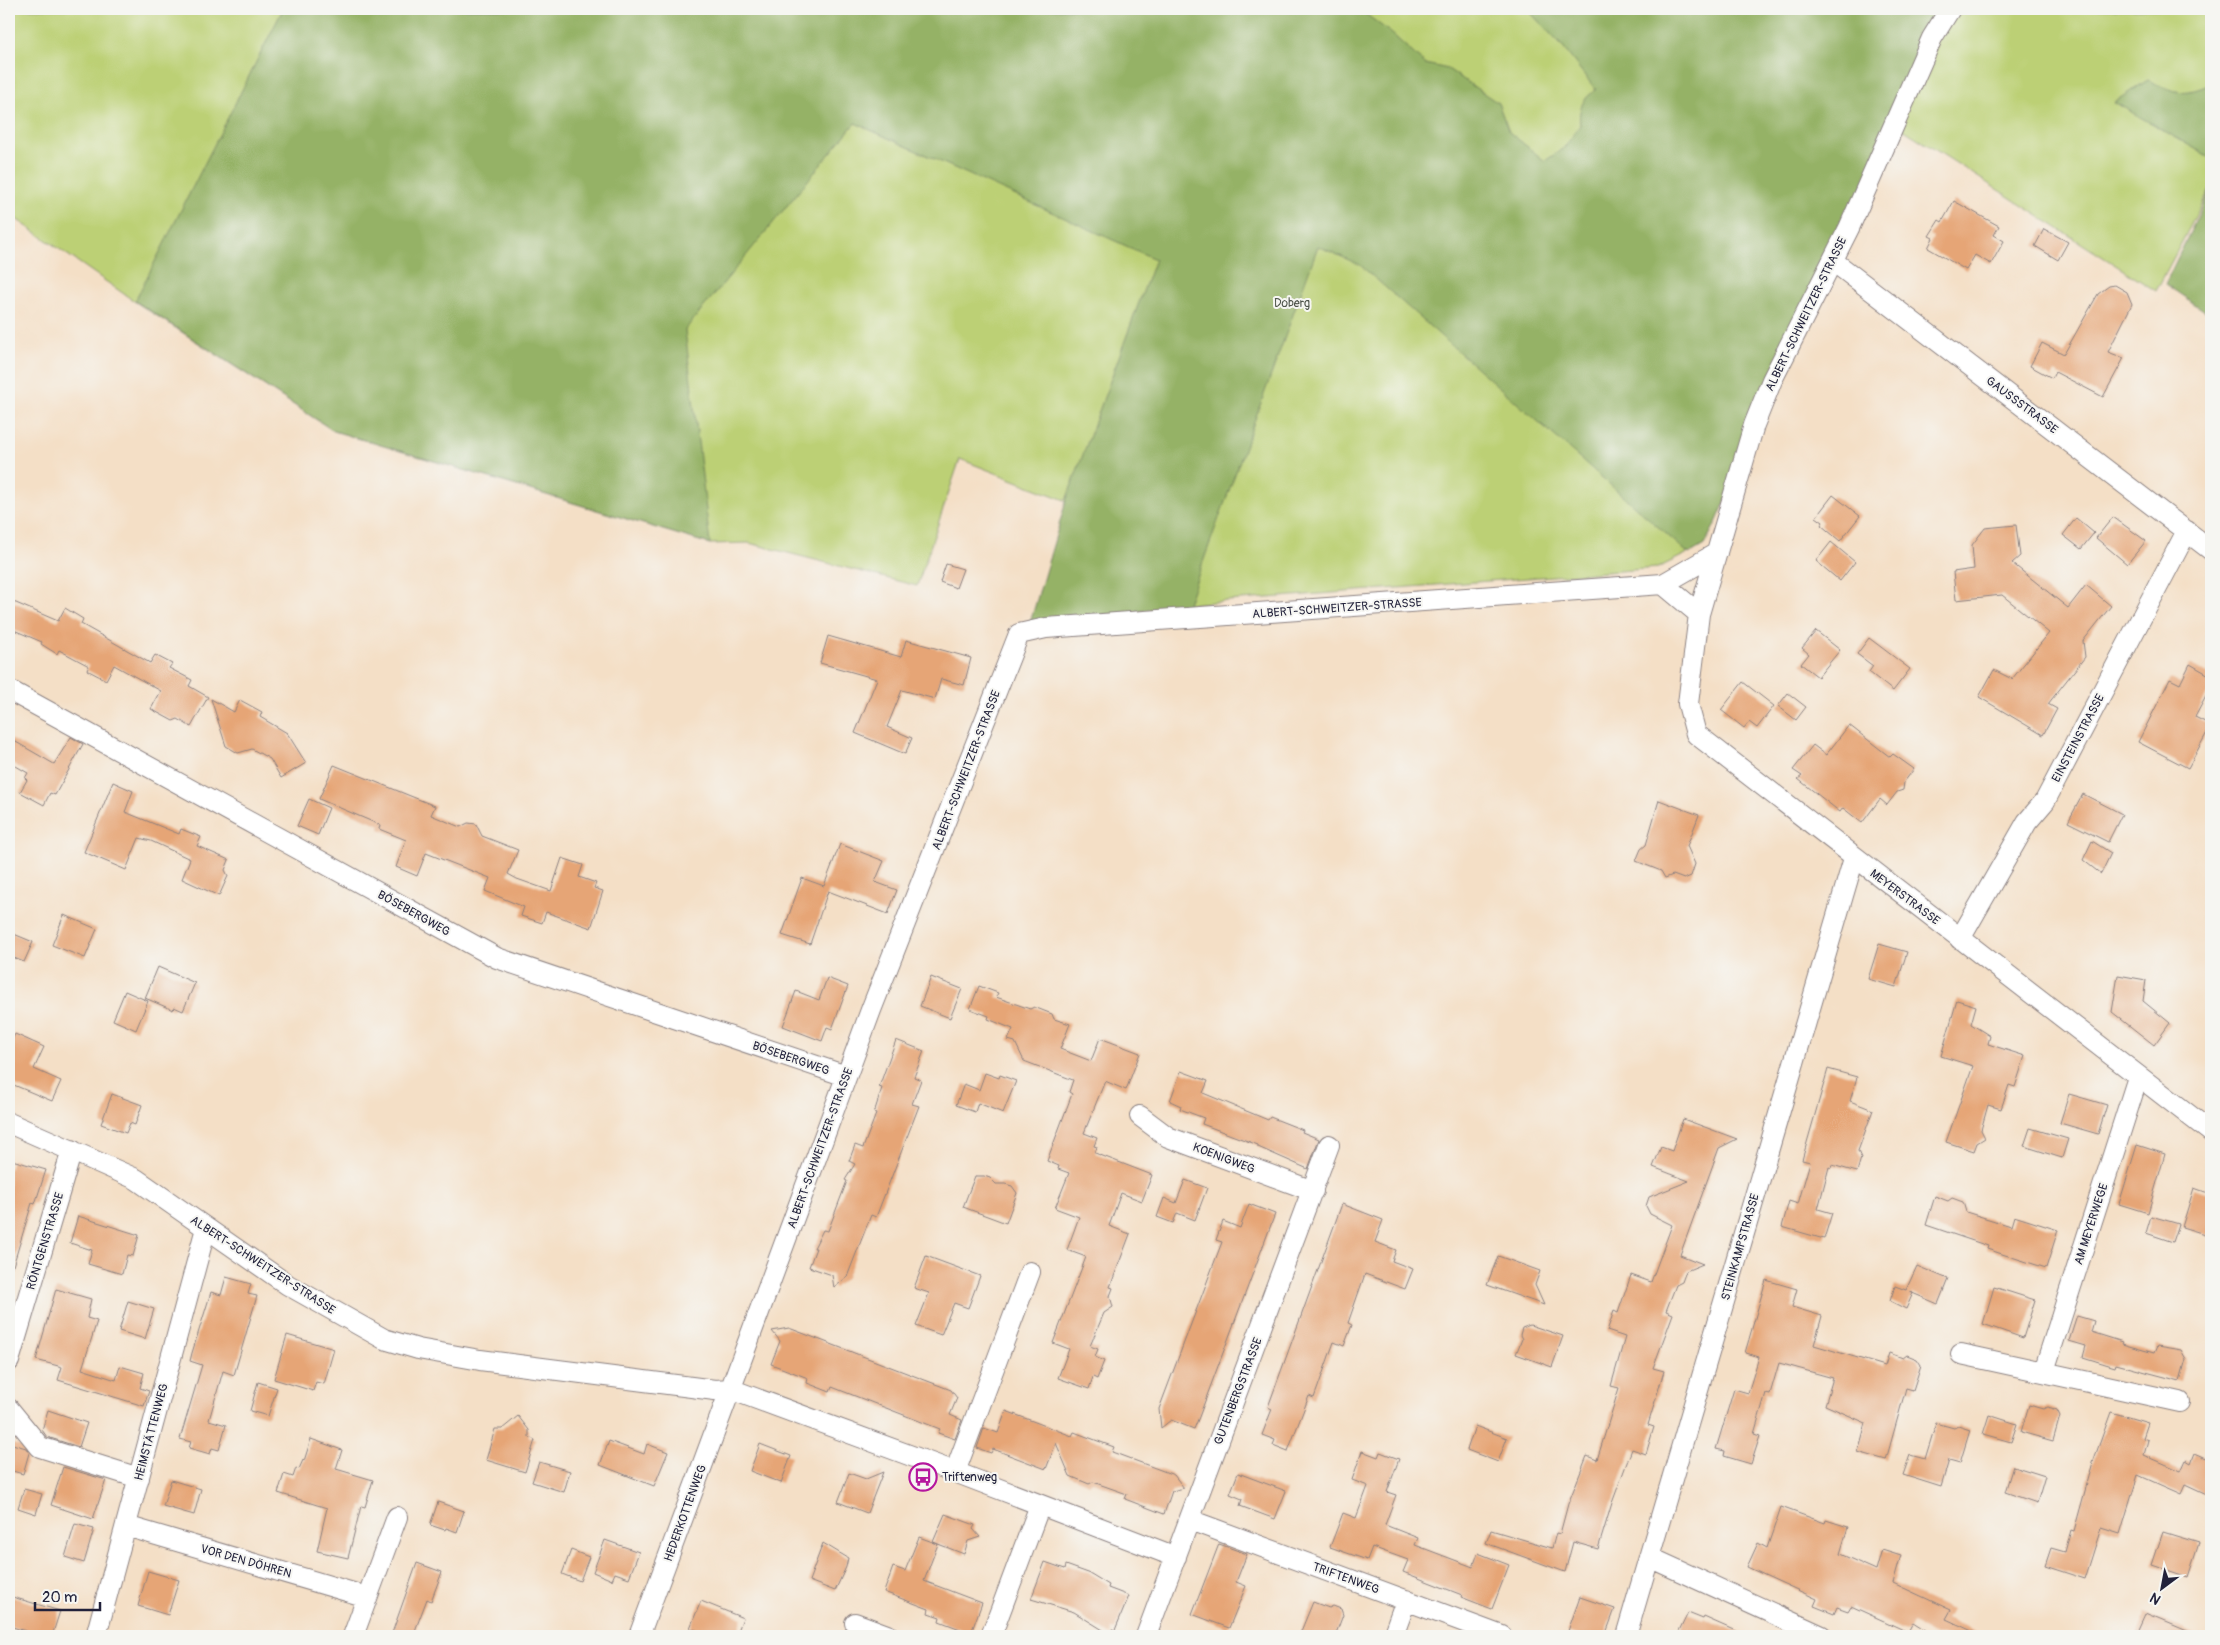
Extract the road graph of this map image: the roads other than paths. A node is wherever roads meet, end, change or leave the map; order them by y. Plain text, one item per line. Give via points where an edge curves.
1 (1950, 9) edge
2 (1833, 261) junction
3 (2187, 531) junction
4 (2211, 550) edge
5 (1717, 553) junction
6 (1663, 584) junction
7 (1699, 614) junction
8 (9, 690) edge
9 (1854, 858) junction
10 (1960, 939) junction
11 (846, 1076) junction
12 (2138, 1077) junction
13 (1140, 1116) dead end
14 (9, 1123) edge
15 (2211, 1132) edge
16 (1329, 1145) dead end
17 (72, 1150) junction
18 (1313, 1191) junction
19 (206, 1228) junction
20 (1030, 1272) dead end
21 (1961, 1354) dead end
22 (9, 1361) edge
23 (2044, 1371) junction
24 (730, 1389) junction
25 (2180, 1402) dead end
26 (9, 1409) edge
27 (955, 1472) junction
28 (139, 1478) junction
29 (1040, 1505) junction
30 (397, 1517) dead end
31 (1190, 1520) junction
32 (126, 1526) junction
33 (1176, 1557) junction
34 (1649, 1557) junction
35 (367, 1597) junction
36 (1406, 1600) junction
37 (855, 1623) dead end
38 (96, 1636) edge
39 (353, 1636) edge
40 (639, 1636) edge
41 (890, 1636) edge
42 (992, 1636) edge
43 (1146, 1636) edge
44 (1392, 1636) edge
45 (1502, 1636) edge
46 (1626, 1636) edge
47 (1822, 1636) edge

1 - 2 street, ALBERT-SCHWEITZER-STRASSE via 1932,38
2 - 3 street, GAUSSSTRASSE
2 - 5 street, ALBERT-SCHWEITZER-STRASSE via 1772,380 1754,425
3 - 4 street, GAUSSSTRASSE
3 - 10 street, EINSTEINSTRASSE via 2045,801 2027,822
5 - 6 street, ALBERT-SCHWEITZER-STRASSE
5 - 7 street, MEYERSTRASSE
6 - 7 street
6 - 11 street, ALBERT-SCHWEITZER-STRASSE via 1046,628 1019,634
7 - 9 street, MEYERSTRASSE via 1688,704 1696,734
8 - 11 street, BÖSEBERGWEG via 497,958
9 - 10 street, MEYERSTRASSE
9 - 34 street, STEINKAMPSTRASSE
10 - 12 street, MEYERSTRASSE
11 - 24 street, ALBERT-SCHWEITZER-STRASSE
12 - 15 street, MEYERSTRASSE
12 - 23 street, AM MEYERWEGE
13 - 18 street, KOENIGWEG via 1168,1137
14 - 17 street, ALBERT-SCHWEITZER-STRASSE
16 - 18 street, GUTENBERGSTRASSE
17 - 19 street, ALBERT-SCHWEITZER-STRASSE via 136,1179
17 - 22 street, RÖNTGENSTRASSE
18 - 31 street, GUTENBERGSTRASSE
19 - 24 street, ALBERT-SCHWEITZER-STRASSE via 305,1295 393,1342 480,1360 714,1390
19 - 28 street, HEIMSTÄTTENWEG
20 - 27 street
21 - 23 street
23 - 25 street
24 - 27 street
24 - 40 street, HEDERKOTTENWEG
26 - 28 street via 40,1447
27 - 29 street
28 - 32 street, HEIMSTÄTTENWEG
29 - 33 street
29 - 42 street
30 - 35 street
31 - 33 street, GUTENBERGSTRASSE
31 - 36 street, TRIFTENWEG
32 - 35 street, VOR DEN DÖHREN
32 - 38 street, HEIMSTÄTTENWEG
33 - 43 street, GUTENBERGSTRASSE
34 - 46 street, STEINKAMPSTRASSE
34 - 47 street
35 - 39 street
36 - 44 street
36 - 45 street, TRIFTENWEG
37 - 41 street

